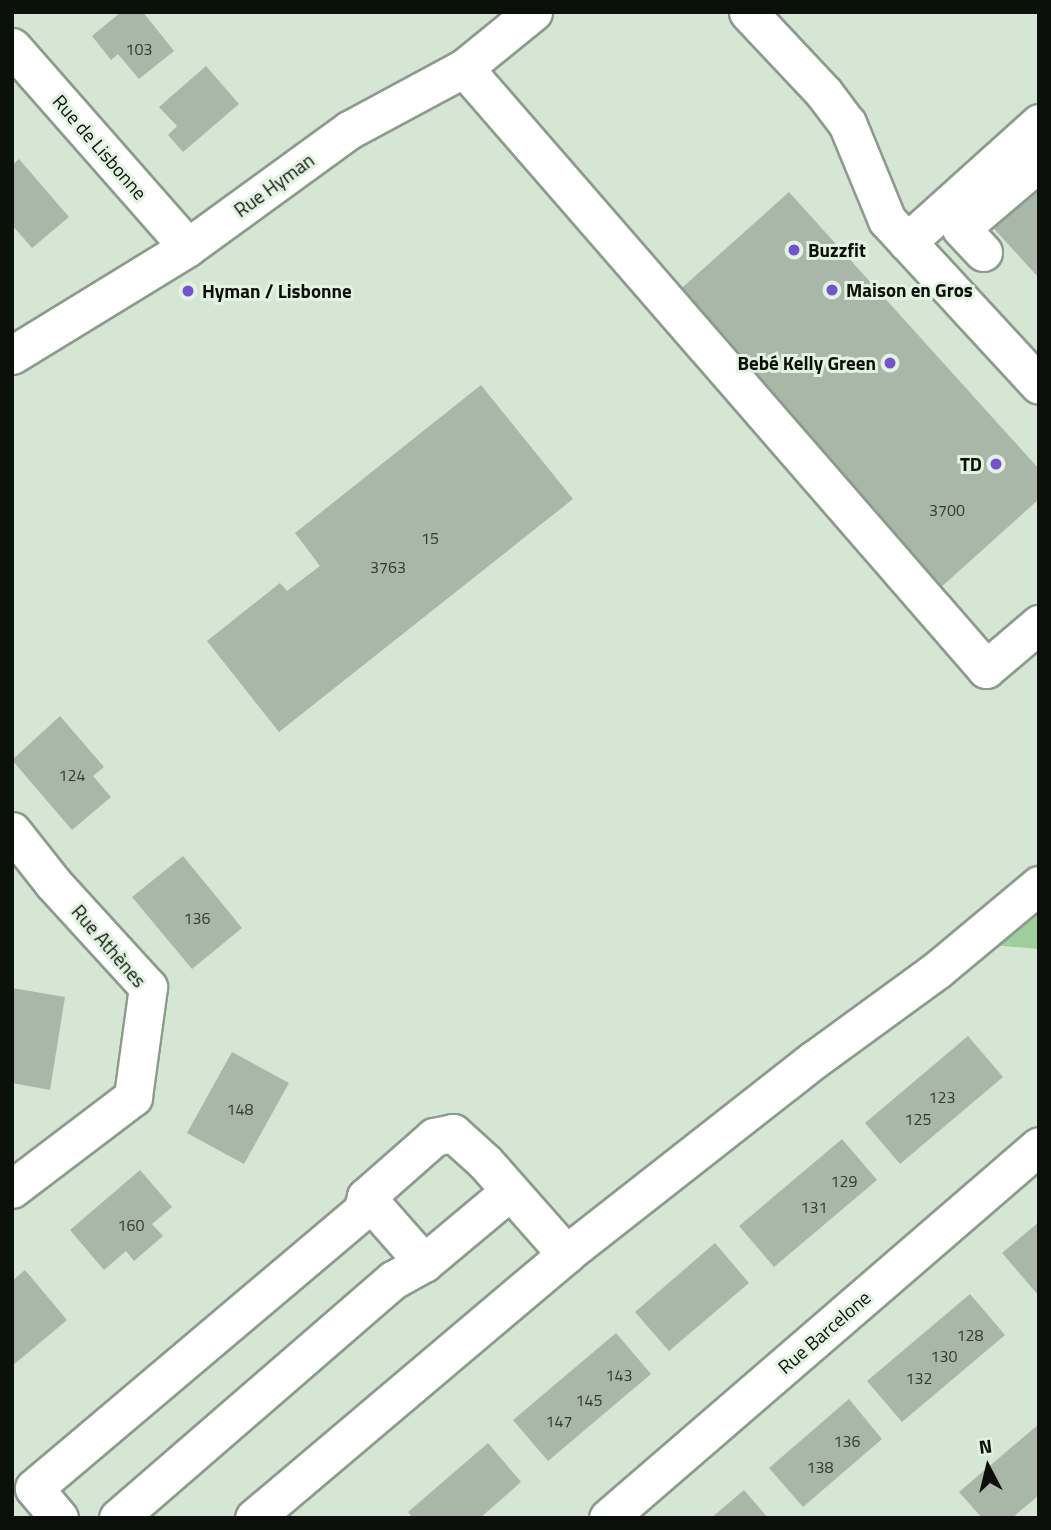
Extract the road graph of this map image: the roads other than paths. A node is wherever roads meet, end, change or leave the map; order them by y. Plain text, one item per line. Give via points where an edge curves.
1 (533, 12) edge
2 (748, 12) edge
3 (12, 47) edge
4 (464, 68) junction
5 (1039, 123) edge
6 (1039, 162) edge
7 (907, 242) junction
8 (188, 247) junction
9 (983, 252) dead end
10 (12, 355) edge
11 (1039, 385) edge
12 (1039, 624) edge
13 (12, 831) edge
14 (1039, 885) edge
15 (1039, 1146) edge
16 (12, 1189) edge
17 (510, 1191) junction
18 (366, 1197) junction
19 (566, 1254) junction
20 (424, 1263) junction
21 (59, 1518) edge
22 (118, 1518) edge
23 (254, 1518) edge
24 (608, 1518) edge

1 - 4 street, Rue Hyman
2 - 7 street via 824,93 846,124 861,151 878,204
3 - 8 street, Rue de Lisbonne
4 - 8 street, Rue Hyman via 349,130
4 - 12 street via 986,670
5 - 7 street
6 - 9 street via 961,228
7 - 11 street
8 - 10 street, Rue Hyman
13 - 16 street, Rue Athènes via 148,988 133,1097
14 - 19 street via 937,970
15 - 24 street, Rue Barcelone
17 - 18 street via 460,1137 447,1132 433,1137
17 - 19 street
17 - 20 street
18 - 20 street
18 - 21 street via 362,1211 34,1488
19 - 23 street
20 - 22 street via 393,1280

